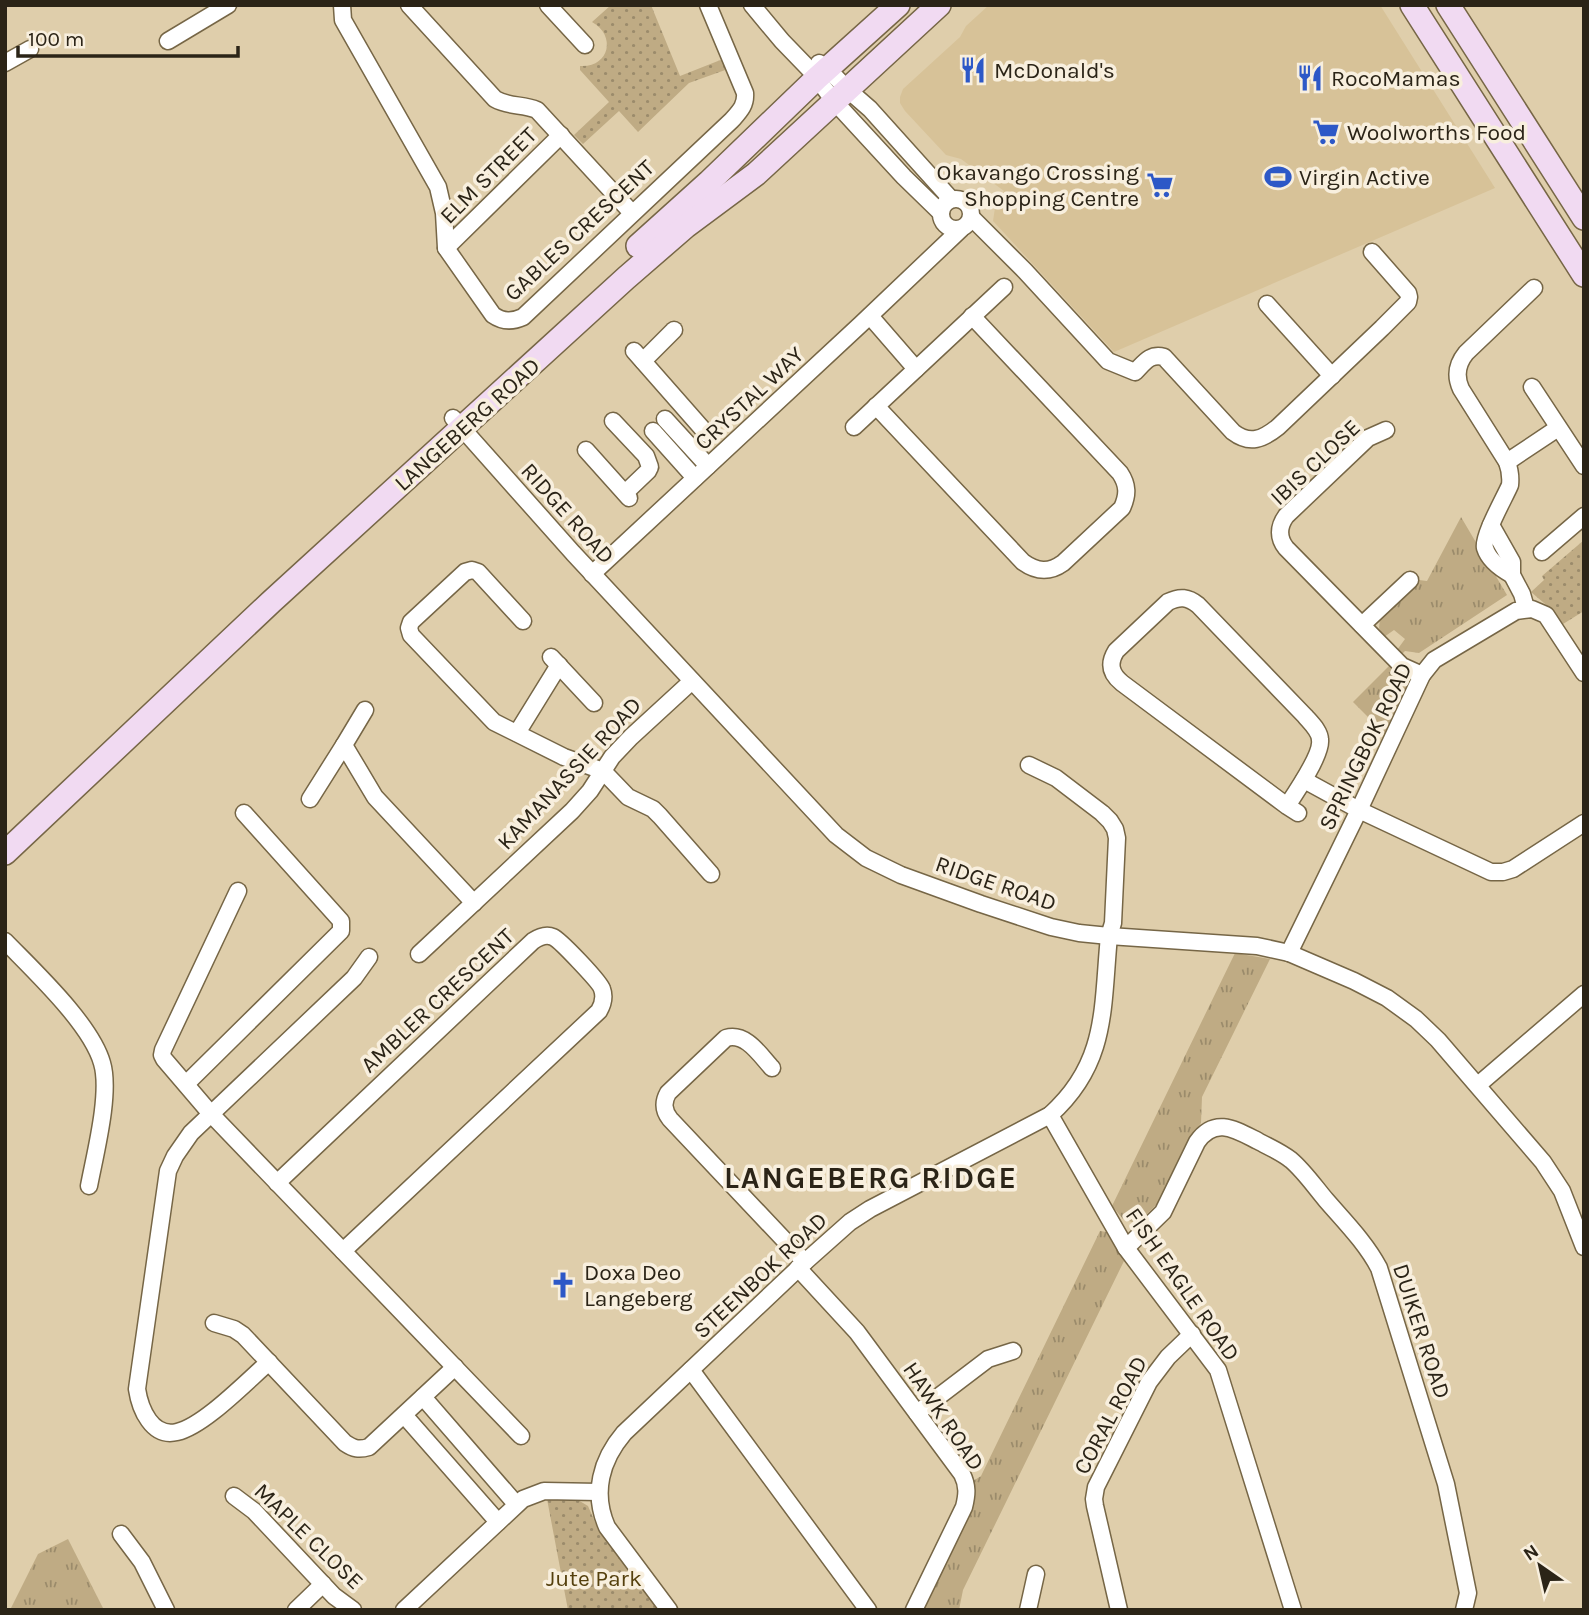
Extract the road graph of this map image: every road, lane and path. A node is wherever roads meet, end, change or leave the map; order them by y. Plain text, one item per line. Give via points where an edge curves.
1 (228, 5) edge
2 (342, 5) edge
3 (409, 5) edge
4 (548, 5) edge
5 (708, 5) edge
6 (752, 5) edge
7 (898, 5) edge
8 (939, 5) edge
9 (1412, 5) edge
10 (1448, 5) edge
11 (168, 41) dead end
12 (585, 45) dead end
13 (30, 49) dead end
14 (7, 58) edge
15 (822, 74) junction
16 (841, 95) junction
17 (561, 135) junction
18 (632, 213) junction
19 (1584, 218) edge
20 (956, 219) junction
21 (446, 248) junction
22 (1372, 252) dead end
23 (1584, 275) edge
24 (1004, 287) dead end
25 (1534, 288) dead end
26 (1267, 304) dead end
27 (870, 316) junction
28 (972, 316) junction
29 (674, 330) dead end
30 (916, 369) junction
31 (1332, 376) junction
32 (1532, 387) dead end
33 (680, 404) junction
34 (876, 406) junction
35 (665, 419) junction
36 (613, 421) dead end
37 (457, 422) junction
38 (854, 426) dead end
39 (1558, 428) junction
40 (1387, 430) dead end
41 (653, 431) junction
42 (707, 434) dead end
43 (637, 447) junction
44 (586, 450) dead end
45 (683, 452) junction
46 (1507, 462) junction
47 (1584, 466) edge
48 (702, 472) junction
49 (1584, 516) edge
50 (1542, 552) dead end
51 (592, 574) junction
52 (1410, 580) dead end
53 (1529, 609) junction
54 (523, 621) dead end
55 (1362, 625) junction
56 (1584, 673) edge
57 (1422, 675) junction
58 (692, 681) junction
59 (594, 703) dead end
60 (366, 710) dead end
61 (517, 733) junction
62 (344, 744) junction
63 (1029, 765) dead end
64 (603, 771) junction
65 (1304, 780) junction
66 (310, 799) dead end
67 (1359, 810) junction
68 (244, 813) dead end
69 (1584, 823) edge
70 (5, 837) edge
71 (5, 852) edge
72 (711, 874) dead end
73 (239, 891) dead end
74 (474, 902) junction
75 (1109, 936) junction
76 (5, 941) edge
77 (1289, 953) junction
78 (419, 954) dead end
79 (369, 957) dead end
80 (1584, 994) edge
81 (772, 1068) dead end
82 (186, 1084) junction
83 (1478, 1085) junction
84 (211, 1114) junction
85 (1049, 1115) junction
86 (277, 1183) junction
87 (89, 1185) dead end
88 (1584, 1247) edge
89 (1126, 1248) junction
90 (344, 1251) junction
91 (801, 1265) junction
92 (214, 1322) dead end
93 (1192, 1334) junction
94 (1013, 1351) dead end
95 (268, 1362) junction
96 (455, 1367) junction
97 (691, 1370) junction
98 (423, 1397) junction
99 (917, 1413) junction
100 (404, 1415) junction
101 (521, 1436) dead end
102 (599, 1492) junction
103 (234, 1496) dead end
104 (516, 1504) junction
105 (498, 1522) junction
106 (121, 1534) dead end
107 (1036, 1574) dead end
108 (323, 1584) junction
109 (166, 1610) edge
110 (296, 1610) edge
111 (353, 1610) edge
112 (404, 1610) edge
113 (670, 1610) edge
114 (868, 1610) edge
115 (914, 1610) edge
116 (1028, 1610) edge
117 (1119, 1610) edge
118 (1293, 1610) edge
119 (1464, 1610) edge

1 - 11 street
2 - 21 street via 343,20 438,187
3 - 17 street via 495,99 537,110
4 - 12 street
5 - 18 street, GABLES CRESCENT via 745,93 744,103 732,120
6 - 15 street via 782,41
7 - 15 main road, LANGEBERG ROAD
8 - 16 main road, LANGEBERG ROAD
9 - 23 main road
10 - 19 main road
13 - 14 street
15 - 16 street
15 - 37 main road, LANGEBERG ROAD
16 - 20 street via 870,109
16 - 37 main road, LANGEBERG ROAD via 756,174 650,256 536,362
17 - 18 street
17 - 21 street, ELM STREET
18 - 21 street, GABLES CRESCENT via 516,320 492,315
20 - 27 street, CRYSTAL WAY via 934,253
20 - 31 street via 986,233 1108,361 1135,372 1151,357 1164,357 1242,438 1266,436
22 - 31 street via 1409,298
24 - 28 street
25 - 46 street via 1466,353 1457,371 1461,389
26 - 31 street
27 - 30 street
27 - 48 street, CRYSTAL WAY
28 - 30 street
28 - 34 street via 1126,484 1122,508 1063,564 1042,571 1023,562
29 - 33 street via 638,356
30 - 34 street
32 - 39 street
33 - 35 street
33 - 42 street
34 - 38 street
35 - 41 street
35 - 45 street
36 - 43 street
37 - 51 street, RIDGE ROAD
37 - 70 main road, LANGEBERG ROAD
37 - 71 main road, LANGEBERG ROAD
39 - 46 street
39 - 47 street
40 - 55 street, IBIS CLOSE via 1368,438 1286,516 1280,528 1286,548
41 - 43 street
41 - 45 street
43 - 44 street via 650,467 627,496
45 - 48 street
46 - 53 street via 1510,485 1491,525
48 - 51 street, CRYSTAL WAY
49 - 50 street
51 - 58 street, RIDGE ROAD
52 - 55 street
53 - 56 street via 1546,615
53 - 57 street, SPRINGBOK ROAD via 1516,611 1438,657
54 - 61 street via 472,570 409,628 494,722
55 - 57 street, IBIS CLOSE via 1402,666
57 - 67 street, SPRINGBOK ROAD
58 - 64 street, KAMANASSIE ROAD via 631,737
58 - 75 street, RIDGE ROAD via 836,835 866,858 901,875 1051,927
59 - 61 street via 555,661
60 - 62 street
61 - 64 street
62 - 66 street
62 - 74 street via 375,797
63 - 75 street, STEENBOK ROAD via 1056,778 1102,813 1115,829 1116,874
64 - 72 street via 628,797 660,816
64 - 74 street, KAMANASSIE ROAD via 572,811
65 - 65 street via 1320,746 1315,728 1193,601 1168,602 1115,651 1111,666 1117,680 1293,810
65 - 67 street
67 - 69 street via 1497,873 1513,869
67 - 77 street, SPRINGBOK ROAD
68 - 82 street via 341,921 341,931
73 - 82 street via 162,1055
74 - 78 street, KAMANASSIE ROAD
75 - 77 street, RIDGE ROAD via 1257,946
75 - 85 street, STEENBOK ROAD via 1095,1050 1078,1085
76 - 87 street via 69,1009 103,1064 104,1098
77 - 83 street, RIDGE ROAD via 1397,1005 1428,1029
79 - 84 street via 354,978
80 - 83 street
81 - 91 street, HAWK ROAD via 747,1041 726,1038 668,1093 665,1109
82 - 84 street
83 - 88 street, RIDGE ROAD via 1554,1178
84 - 86 street
84 - 95 street via 182,1143 168,1171 137,1389 139,1402 155,1428 175,1433 202,1420
85 - 89 street, FISH EAGLE ROAD
85 - 91 street, STEENBOK ROAD via 863,1213
86 - 90 street
86 - 90 street, AMBLER CRESCENT via 533,941 548,935 559,940 600,985 603,1000 599,1011
89 - 93 street, FISH EAGLE ROAD
89 - 119 street, DUIKER ROAD via 1163,1212 1197,1142 1212,1129 1234,1129 1283,1154 1298,1167 1366,1246 1379,1268 1446,1484 1468,1593
90 - 96 street
91 - 97 street, STEENBOK ROAD
91 - 99 street, HAWK ROAD
92 - 95 street via 234,1328
93 - 117 street, CORAL ROAD via 1149,1382 1096,1487 1095,1506
93 - 118 street, FISH EAGLE ROAD via 1221,1376
94 - 99 street via 988,1359
95 - 100 street via 352,1448 369,1447
96 - 98 street
96 - 101 street
97 - 102 street, STEENBOK ROAD via 616,1443 605,1462
97 - 114 street
98 - 100 street
98 - 104 street
99 - 115 street, HAWK ROAD via 962,1474 967,1488 964,1507
100 - 105 street
102 - 104 street via 544,1491
102 - 113 street via 607,1527
103 - 108 street, MAPLE CLOSE
104 - 105 street
105 - 112 street
106 - 109 street via 142,1562
107 - 116 street
108 - 110 street
108 - 111 street, MAPLE CLOSE

